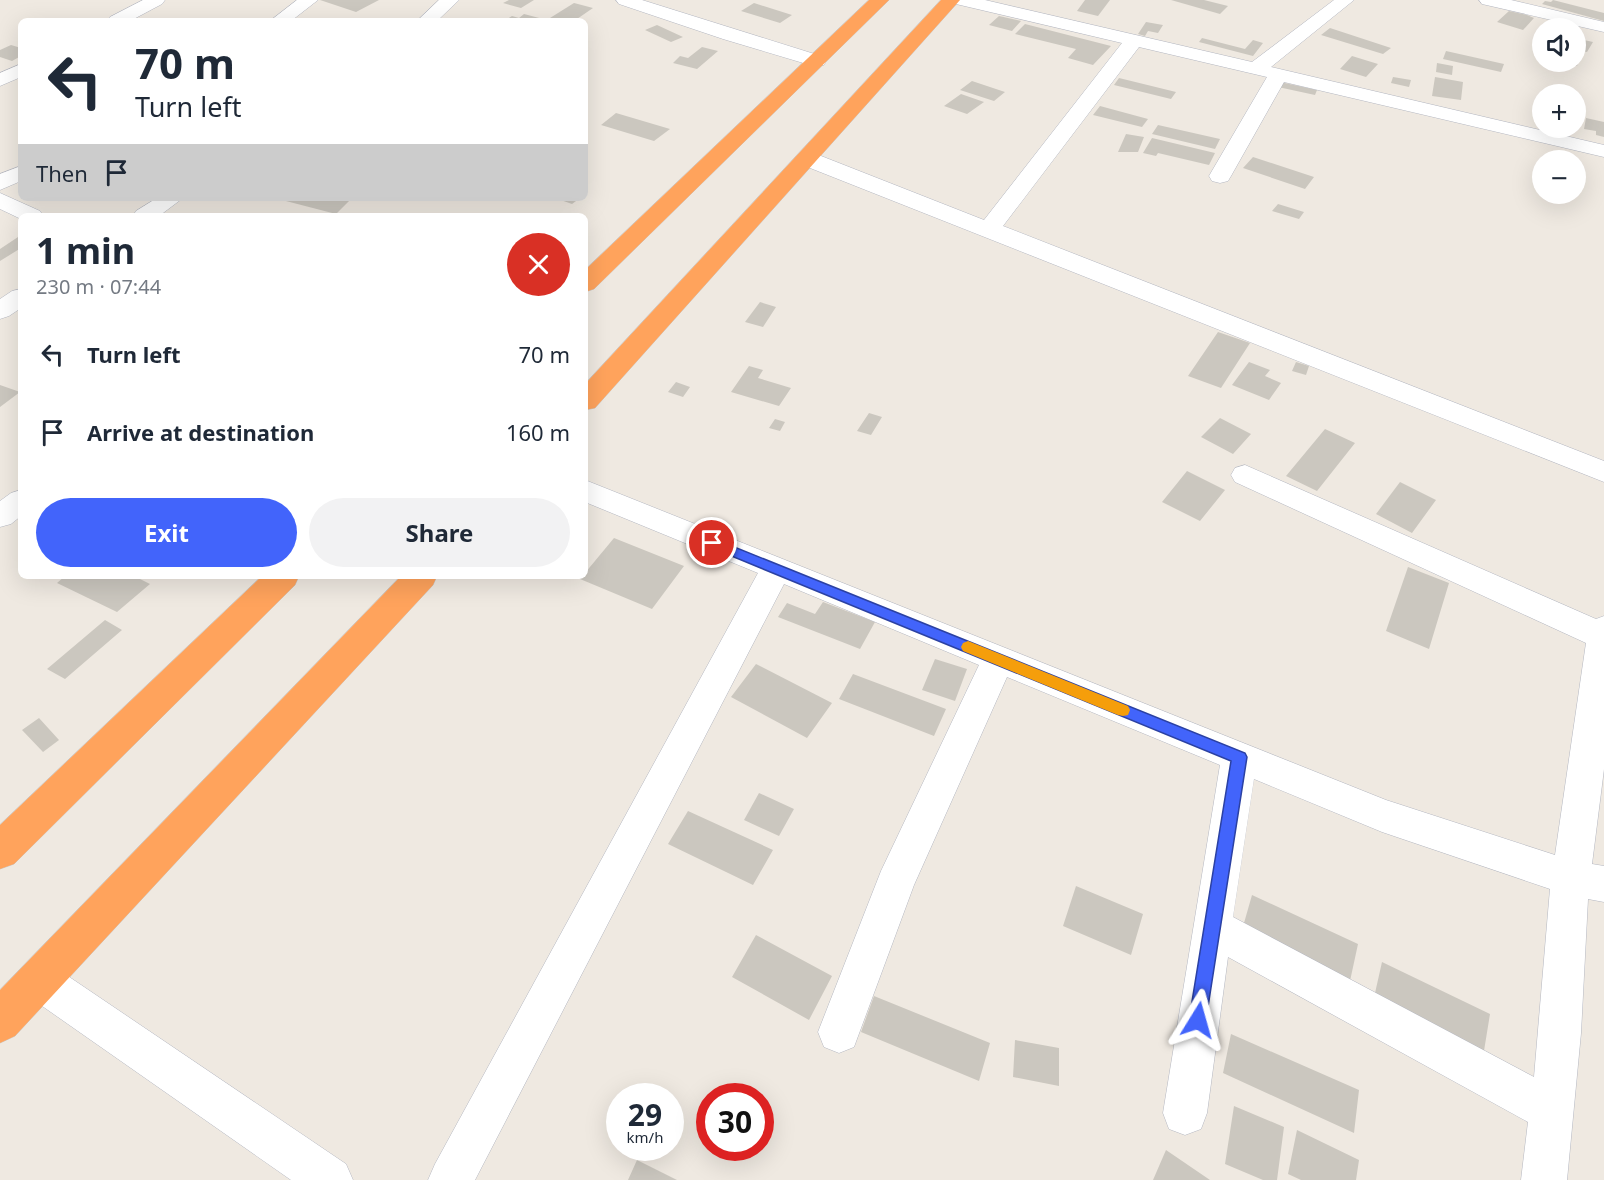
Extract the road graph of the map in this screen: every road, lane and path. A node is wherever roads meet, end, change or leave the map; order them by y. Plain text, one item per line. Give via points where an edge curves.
1 (156, 0) edge
2 (309, 0) edge
3 (450, 0) edge
4 (625, 0) edge
5 (880, 0) edge
6 (951, 0) edge
7 (962, 0) edge
8 (1345, 0) edge
9 (1488, 0) edge
10 (1530, 4) edge
11 (122, 18) edge
12 (283, 18) edge
13 (429, 18) edge
14 (1604, 27) edge
15 (1133, 42) junction
16 (817, 61) junction
17 (1257, 68) junction
18 (18, 71) edge
19 (1278, 75) junction
20 (0, 80) edge
21 (1604, 151) edge
22 (808, 159) junction
23 (18, 174) edge
24 (1220, 176) dead end
25 (0, 183) edge
26 (0, 200) edge
27 (167, 201) edge
28 (26, 213) edge
29 (149, 213) edge
30 (989, 229) junction
31 (588, 281) edge
32 (18, 298) edge
33 (0, 311) edge
34 (588, 398) edge
35 (1604, 472) edge
36 (1245, 475) dead end
37 (588, 491) edge
38 (18, 503) edge
39 (0, 516) edge
40 (776, 569) junction
41 (280, 579) edge
42 (418, 579) edge
43 (1603, 632) edge
44 (998, 659) junction
45 (1239, 757) junction
46 (0, 851) edge
47 (1587, 881) edge
48 (1212, 927) junction
49 (39, 980) junction
50 (0, 1022) edge
51 (839, 1032) dead end
52 (1552, 1111) junction
53 (1185, 1113) dead end
54 (330, 1180) edge
55 (451, 1180) edge
56 (1544, 1180) edge

1 - 11 street
2 - 12 street
3 - 13 street
4 - 16 street
5 - 16 highway
6 - 22 highway
7 - 15 street
8 - 17 street
9 - 10 street
10 - 14 street
15 - 17 street
15 - 30 street
16 - 31 highway
17 - 19 street
18 - 20 street
19 - 21 street
19 - 24 street
22 - 30 street
22 - 34 highway
23 - 25 street
26 - 28 street
27 - 29 street
30 - 35 street
32 - 33 street
36 - 43 street
37 - 40 street
38 - 39 street
40 - 44 street
40 - 55 street
41 - 46 highway
42 - 49 highway
43 - 47 street via 1578,833
44 - 45 street
44 - 51 street via 895,884
45 - 47 street via 1382,815
45 - 48 street
47 - 52 street via 1560,1034
48 - 52 street
48 - 53 street
49 - 50 highway
49 - 54 street
52 - 56 street

